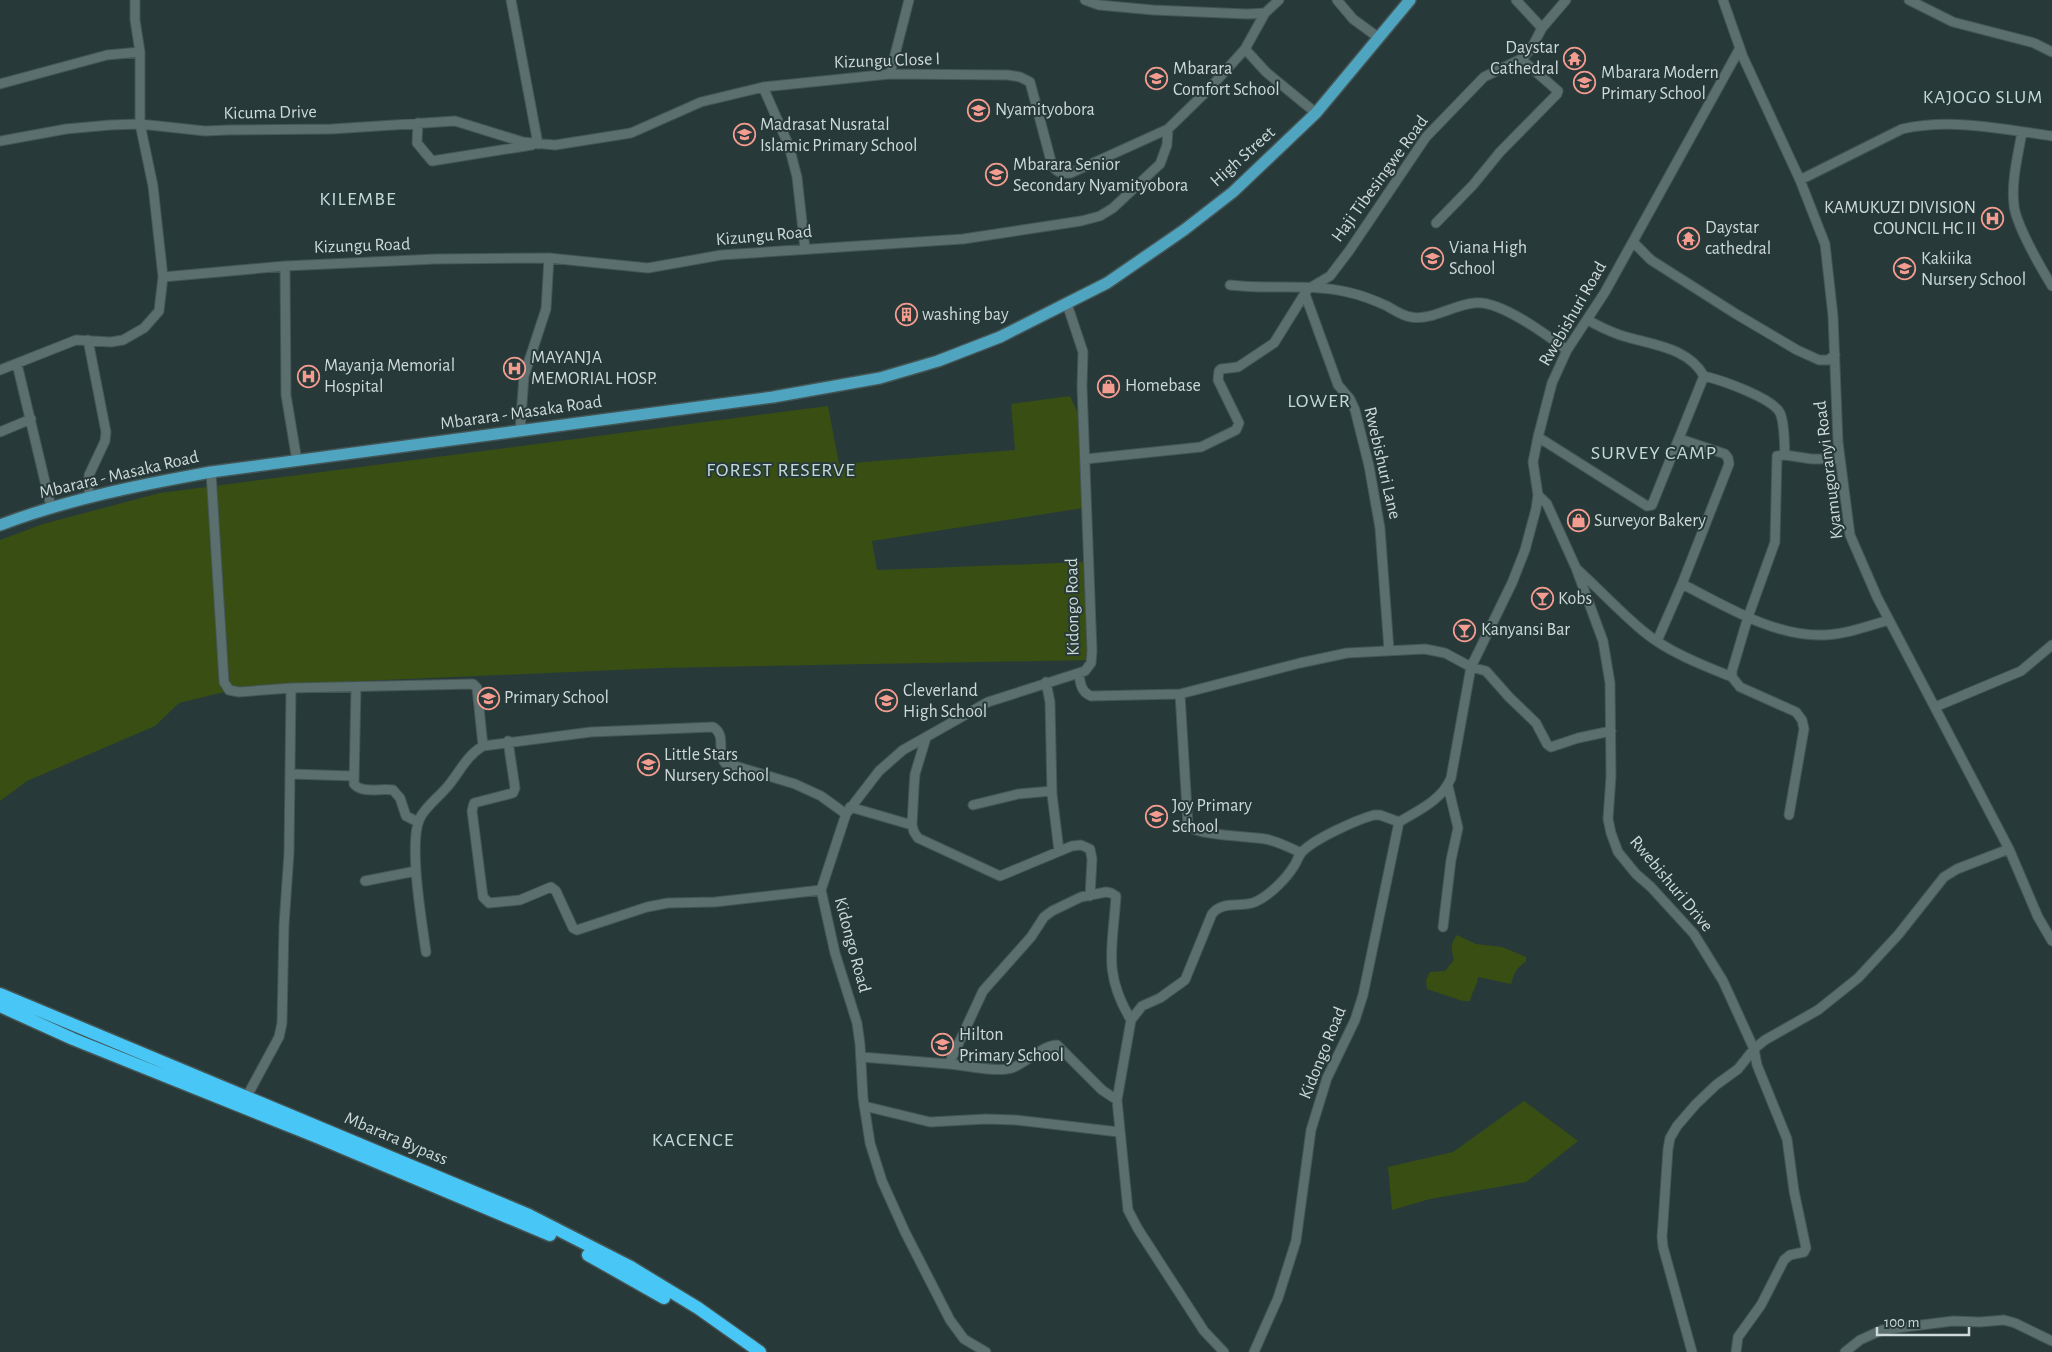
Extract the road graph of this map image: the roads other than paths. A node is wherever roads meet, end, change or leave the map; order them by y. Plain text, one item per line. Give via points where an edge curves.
1 (135, 0) edge
2 (511, 0) edge
3 (909, 0) edge
4 (1085, 0) edge
5 (1279, 0) edge
6 (1337, 0) edge
7 (1410, 0) edge
8 (1516, 0) edge
9 (1566, 0) edge
10 (1723, 0) edge
11 (1908, 0) edge
12 (1265, 12) junction
13 (1542, 28) junction
14 (1379, 38) junction
15 (1740, 48) junction
16 (1245, 49) junction
17 (140, 52) junction
18 (2052, 52) edge
19 (1521, 59) junction
20 (890, 74) junction
21 (0, 84) edge
22 (763, 87) junction
23 (1316, 113) junction
24 (418, 123) junction
25 (140, 124) junction
26 (1168, 129) junction
27 (2022, 132) junction
28 (2052, 136) edge
29 (0, 141) edge
30 (538, 144) junction
31 (1800, 180) junction
32 (1436, 223) dead end
33 (1633, 242) junction
34 (805, 249) junction
35 (549, 258) junction
36 (285, 266) junction
37 (163, 277) junction
38 (1230, 285) dead end
39 (2052, 286) edge
40 (1306, 291) junction
41 (1067, 304) junction
42 (1588, 320) junction
43 (88, 340) junction
44 (1567, 350) junction
45 (1835, 355) junction
46 (17, 364) junction
47 (0, 370) edge
48 (1704, 376) junction
49 (32, 419) junction
50 (520, 431) junction
51 (0, 432) edge
52 (1538, 437) junction
53 (1680, 439) junction
54 (1785, 455) junction
55 (1086, 459) junction
56 (1840, 459) junction
57 (296, 461) junction
58 (211, 472) junction
59 (1538, 495) junction
60 (88, 497) junction
61 (51, 506) junction
62 (0, 525) edge
63 (1576, 568) junction
64 (1682, 584) junction
65 (1748, 616) junction
66 (1888, 620) junction
67 (1656, 641) junction
68 (2052, 645) edge
69 (1389, 650) junction
70 (1472, 667) junction
71 (1079, 673) junction
72 (1732, 677) junction
73 (1046, 682) junction
74 (356, 687) junction
75 (291, 688) junction
76 (1180, 694) junction
77 (1935, 707) junction
78 (1611, 731) junction
79 (926, 738) junction
80 (508, 741) junction
81 (483, 746) junction
82 (290, 774) junction
83 (354, 776) junction
84 (1448, 786) junction
85 (1052, 791) junction
86 (973, 805) dead end
87 (848, 810) junction
88 (1789, 815) dead end
89 (418, 822) junction
90 (1399, 822) junction
91 (912, 825) junction
92 (2008, 849) junction
93 (1059, 851) junction
94 (1301, 852) junction
95 (416, 871) junction
96 (365, 881) dead end
97 (820, 890) junction
98 (1090, 896) junction
99 (1443, 927) dead end
100 (2052, 941) edge
101 (426, 952) dead end
102 (0, 994) edge
103 (0, 1006) edge
104 (1131, 1020) junction
105 (1754, 1049) junction
106 (861, 1057) junction
107 (949, 1064) junction
108 (247, 1096) junction
109 (1117, 1100) junction
110 (864, 1106) junction
111 (1119, 1132) junction
112 (2052, 1340) edge
113 (744, 1352) edge
114 (760, 1352) edge
115 (986, 1352) edge
116 (1224, 1352) edge
117 (1254, 1352) edge
118 (1692, 1352) edge
119 (1736, 1352) edge
120 (1845, 1352) edge

1 - 17 street
2 - 30 street
3 - 20 street
4 - 12 street via 1099,5 1154,10
5 - 12 street
6 - 14 street via 1353,19
7 - 14 main road, High Street
8 - 13 street
9 - 13 street
10 - 15 street, Kyamugoranyi Road
11 - 18 street via 1953,22
12 - 16 street
13 - 19 street, Haji Tibesingwe Road via 1531,49
14 - 23 main road, High Street
15 - 31 street, Kyamugoranyi Road
15 - 33 street, Rwebishuri Road
16 - 23 street via 1266,72
16 - 26 street
17 - 21 street via 107,55
17 - 25 street
19 - 32 street via 1558,91
19 - 40 street, Haji Tibesingwe Road via 1484,77 1426,137 1330,276
20 - 22 street, Kizungu Close I
20 - 26 street, Kizungu Close I via 1008,75 1030,82 1052,165 1056,172 1063,174
22 - 30 street, Kizungu Close I via 701,102 631,133 571,144
22 - 34 street via 791,154 797,177
23 - 41 main road, High Street via 1233,192 1184,230 1107,283
24 - 25 street, Kicuma Drive via 332,129 228,130
24 - 30 street, Kicuma Drive via 455,121
24 - 30 street via 417,143 432,161
25 - 29 street, Kicuma Drive via 66,129
25 - 37 street via 158,217
26 - 34 street, Kizungu Road via 1167,145 1160,164 1100,216 963,239
27 - 28 street
27 - 31 street via 1958,124 1910,127
27 - 39 street via 2014,206 2017,221
31 - 45 street, Kyamugoranyi Road via 1825,244
33 - 42 street, Rwebishuri Road
33 - 45 street via 1650,260 1797,350 1819,360 1828,360
34 - 35 street, Kizungu Road via 722,255 648,268
35 - 36 street, Kizungu Road
35 - 50 street via 546,309 524,376
36 - 37 street, Kizungu Road
36 - 57 street via 286,395
37 - 43 street via 158,311 144,328 123,340
38 - 40 street via 1290,286
40 - 44 street via 1345,292 1371,299 1409,317 1420,318 1475,302 1491,305 1536,326
40 - 55 street via 1274,343 1238,367 1219,372 1218,380 1239,424 1236,430 1201,447
40 - 69 street, Rwebishuri Lane via 1338,385 1350,399 1354,410 1369,466 1380,528
41 - 50 main road, Mbarara - Masaka Road via 1000,337 938,361 880,378 773,397
41 - 55 street, Kidongo Road via 1083,352
42 - 44 street, Rwebishuri Road
42 - 48 street via 1619,335 1671,348 1699,367
43 - 46 street via 76,340
43 - 60 street via 106,432 90,475
44 - 52 street, Rwebishuri Road via 1552,383
45 - 56 street, Kyamugoranyi Road
46 - 47 street
46 - 49 street
48 - 53 street
48 - 54 street via 1777,408 1781,414
49 - 51 street
49 - 61 street
50 - 57 main road, Mbarara - Masaka Road
52 - 53 street via 1647,506 1654,502
52 - 59 street, Rwebishuri Road via 1533,462
53 - 64 street via 1725,454 1729,464
54 - 56 street
54 - 65 street via 1777,456 1775,542
55 - 71 street, Kidongo Road via 1092,660 1088,668
56 - 66 street, Kyamugoranyi Road via 1850,535
57 - 58 main road, Mbarara - Masaka Road
58 - 60 main road, Mbarara - Masaka Road
58 - 75 street via 224,682 233,692
59 - 63 street, Rwebishuri Drive via 1547,504
59 - 70 street, Rwebishuri Road via 1526,550
60 - 61 main road, Mbarara - Masaka Road
61 - 62 main road, Mbarara - Masaka Road
63 - 67 street
63 - 78 street, Rwebishuri Drive via 1603,641 1610,683
64 - 65 street
64 - 67 street
65 - 66 street via 1799,633 1825,635
65 - 72 street
66 - 77 street, Kyamugoranyi Road
67 - 72 street
68 - 77 street via 2021,670
69 - 70 street via 1425,649 1445,653
69 - 76 street via 1346,653
70 - 78 street via 1486,671 1536,723 1551,747
70 - 84 street, Rwebishuri Road
71 - 73 street, Kidongo Road
71 - 76 street via 1081,687 1091,696
72 - 88 street via 1740,687 1796,712 1802,720 1804,729
73 - 79 street, Kidongo Road via 988,702
73 - 85 street via 1050,702
74 - 75 street
74 - 81 street via 475,684
74 - 83 street
75 - 82 street
76 - 94 street via 1188,826 1196,830 1264,839
77 - 92 street, Kyamugoranyi Road
78 - 105 street, Rwebishuri Drive via 1608,819 1618,852 1694,934 1724,982
79 - 87 street, Kidongo Road via 903,750 879,771
79 - 91 street via 915,774
80 - 81 street
80 - 87 street via 591,732 713,727 720,734 725,763 795,784
80 - 97 street via 514,793 474,803 472,811 483,897 489,904 520,900 551,887 576,930 668,903 715,902
81 - 89 street via 469,757
82 - 83 street
82 - 108 street via 281,1031
83 - 89 street via 354,784 359,788 393,790 400,798 406,816
84 - 90 street via 1429,804
84 - 99 street via 1458,828 1450,860
85 - 86 street via 1018,794
85 - 93 street
87 - 91 street
87 - 97 street, Kidongo Road
89 - 95 street
90 - 94 street via 1380,815 1369,816
90 - 117 street, Kidongo Road via 1363,995 1355,1020 1327,1078 1311,1130 1296,1241 1278,1298
91 - 93 street via 918,838 1000,876
92 - 100 street, Kyamugoranyi Road
92 - 105 street via 1944,877 1898,936 1858,978 1818,1010
93 - 98 street via 1072,846 1090,849
94 - 104 street via 1294,866 1265,896 1254,902 1215,909 1185,980 1142,1006
95 - 96 street
95 - 101 street
97 - 106 street, Kidongo Road via 835,953 857,1022
98 - 104 street via 1111,892 1116,896 1112,976
98 - 107 street via 1044,917 1031,937 992,978
102 - 108 highway, Mbarara Bypass
103 - 113 highway, Mbarara Bypass via 73,1039 545,1232 690,1313
104 - 109 street
105 - 118 street via 1738,1069 1696,1104 1670,1138 1662,1237
105 - 119 street, Rwebishuri Drive via 1757,1065 1786,1139 1806,1248 1804,1252 1792,1254 1784,1260 1761,1305 1738,1337
106 - 107 street
106 - 110 street, Kidongo Road
107 - 109 street via 1009,1069 1048,1046 1057,1045 1102,1090
108 - 114 highway, Mbarara Bypass via 529,1215 629,1266 698,1308
109 - 111 street
110 - 111 street via 930,1122 1016,1120
110 - 115 street, Kidongo Road via 870,1143 882,1181 905,1232 950,1320 964,1339
111 - 116 street via 1128,1210 1204,1331
112 - 120 street via 2004,1320 1953,1321 1882,1330 1865,1337

